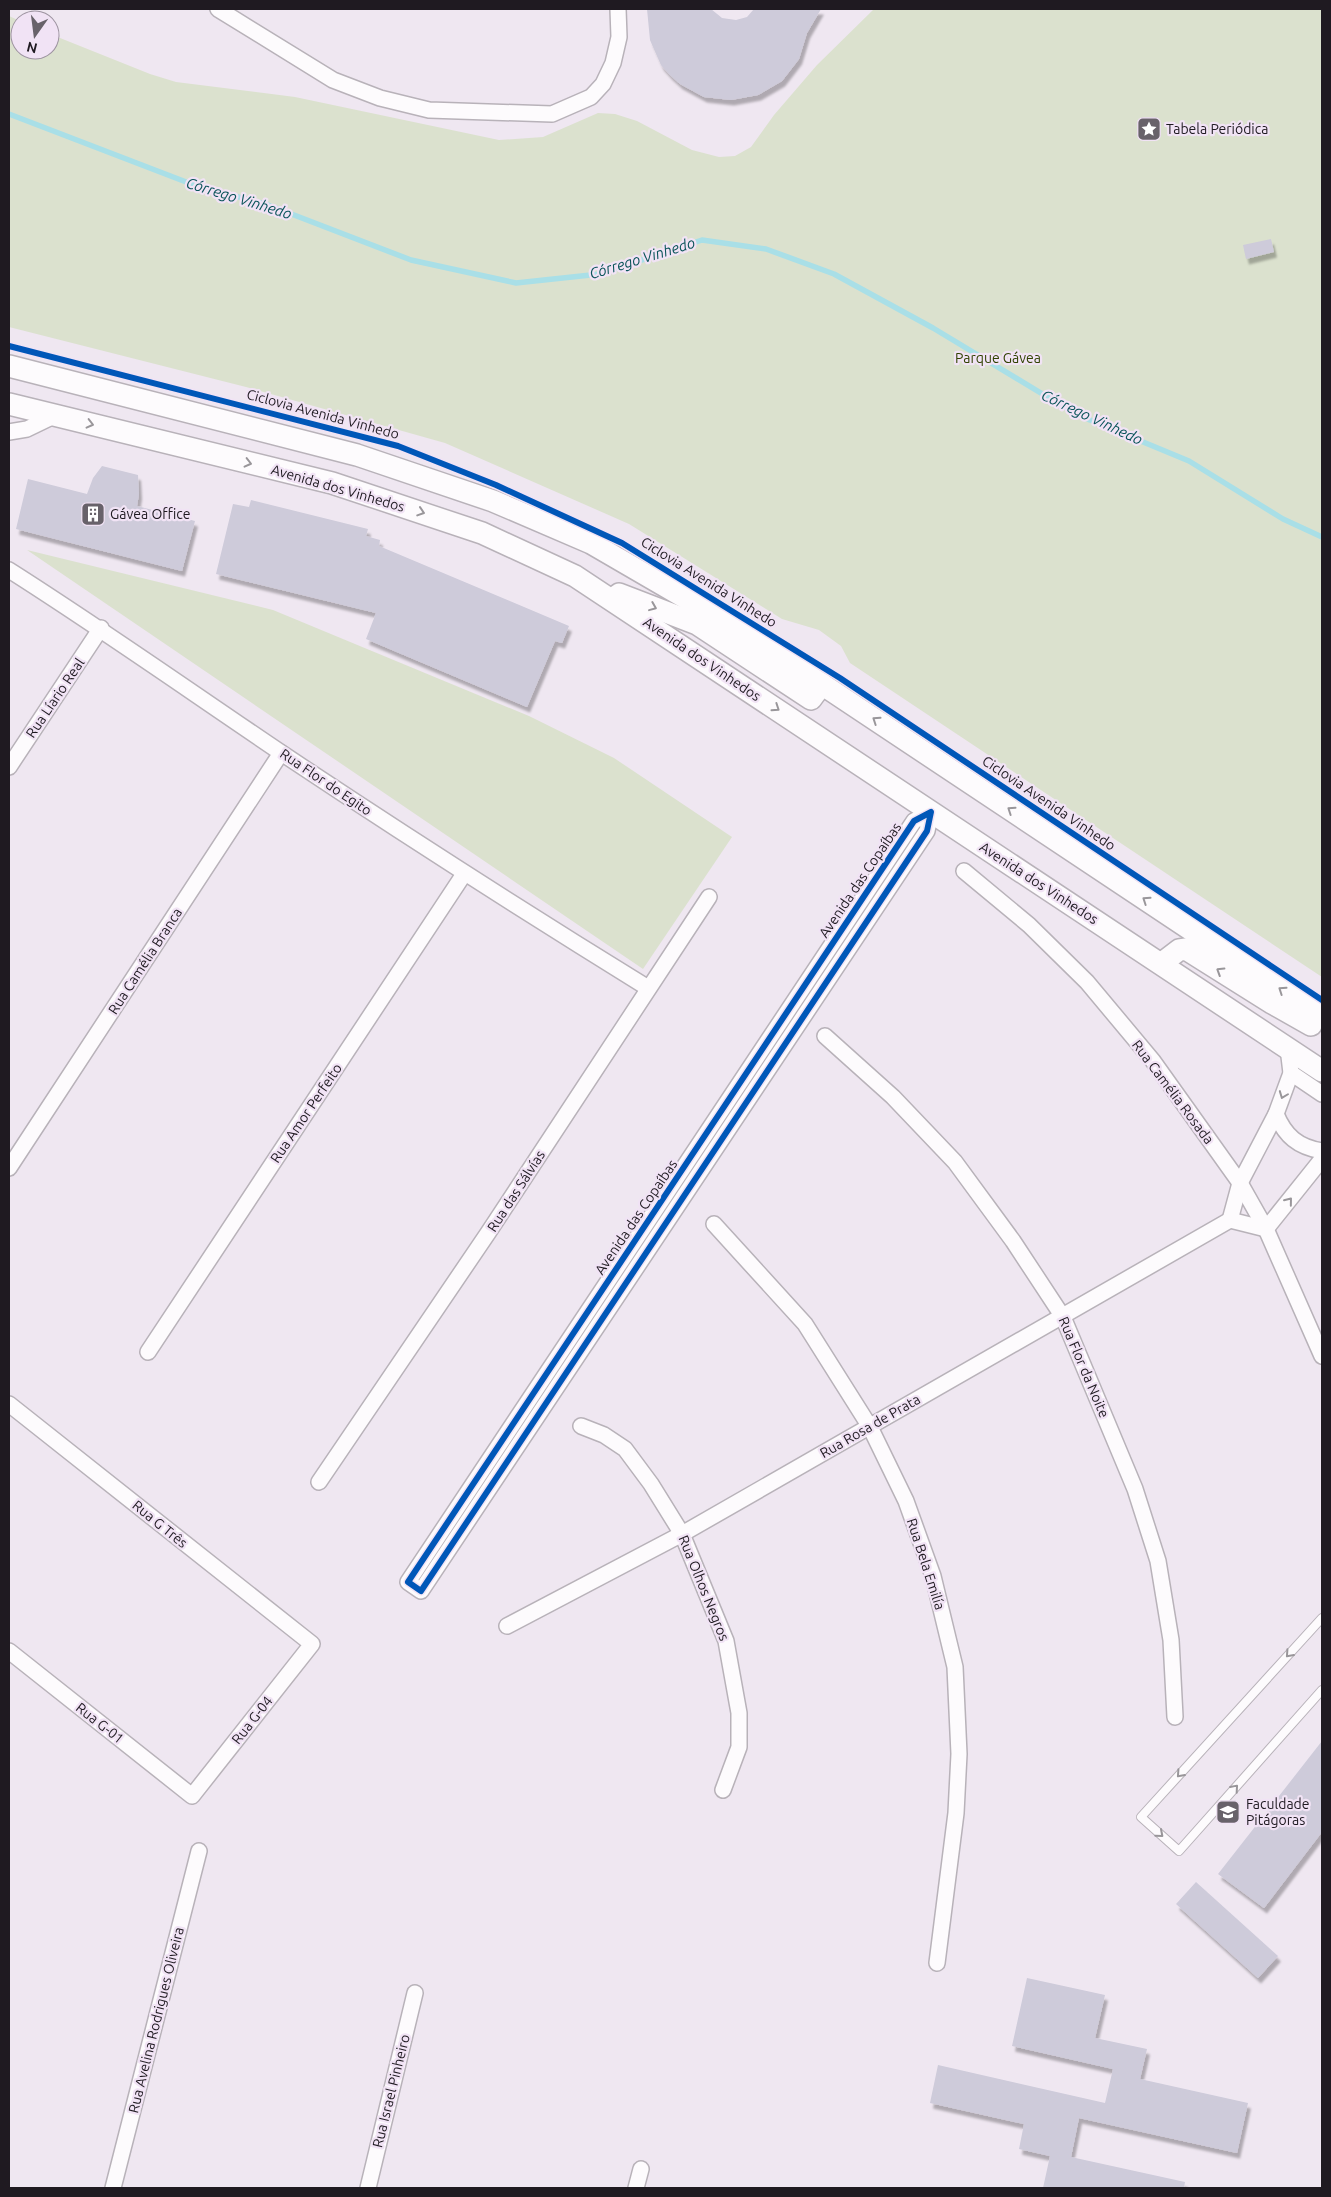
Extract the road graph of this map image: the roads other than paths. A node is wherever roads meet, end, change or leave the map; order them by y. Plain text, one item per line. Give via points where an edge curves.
1 (218, 9) edge
2 (618, 9) edge
3 (9, 366) edge
4 (9, 404) edge
5 (56, 416) junction
6 (9, 432) edge
7 (9, 570) edge
8 (575, 576) junction
9 (101, 628) junction
10 (822, 684) junction
11 (282, 753) junction
12 (9, 767) edge
13 (931, 812) junction
14 (964, 871) dead end
15 (464, 874) junction
16 (709, 896) dead end
17 (1162, 963) junction
18 (648, 988) junction
19 (1322, 1017) edge
20 (1322, 1031) edge
21 (825, 1036) dead end
22 (1288, 1048) junction
23 (1322, 1070) edge
24 (1291, 1073) junction
25 (1322, 1094) edge
26 (1276, 1114) junction
27 (1322, 1151) edge
28 (1322, 1158) edge
29 (9, 1168) edge
30 (1240, 1183) junction
31 (1230, 1220) junction
32 (714, 1224) dead end
33 (1266, 1229) junction
34 (1063, 1317) junction
35 (148, 1352) dead end
36 (1322, 1356) edge
37 (9, 1404) edge
38 (581, 1426) dead end
39 (870, 1427) junction
40 (319, 1482) dead end
41 (682, 1534) junction
42 (1322, 1618) edge
43 (507, 1626) dead end
44 (312, 1644) joint
45 (9, 1651) edge
46 (1322, 1690) edge
47 (1175, 1717) dead end
48 (723, 1790) dead end
49 (192, 1796) joint
50 (198, 1852) dead end
51 (937, 1963) dead end
52 (415, 1993) dead end
53 (641, 2168) dead end
54 (113, 2188) edge
55 (368, 2188) edge
56 (636, 2188) edge

1 - 2 street via 333,80 380,98 429,110 552,114 591,96 603,84 613,63 619,37
3 - 10 main road via 357,455 493,501 591,543 739,629
4 - 5 main road, Avenida dos Vinhedos
5 - 6 street via 27,429
5 -> 8 main road, Avenida dos Vinhedos via 332,483 482,533
7 - 9 street, Rua Flor do Egito
8 -> 10 main road via 697,624 811,699
8 -> 13 main road, Avenida dos Vinhedos
9 - 11 street, Rua Flor do Egito
9 - 12 street, Rua Líario Real
19 -> 10 main road
11 - 15 street, Rua Flor do Egito
11 - 29 street, Rua Camélia Branca
13 - 13 street, Avenida das Copaíbas via 914,821 408,1582 421,1591 927,831
13 - 17 main road, Avenida dos Vinhedos
14 - 30 street, Rua Camélia Rosada via 1029,924 1086,982 1153,1061
15 - 18 street, Rua Flor do Egito
15 - 35 street, Rua Amor Perfeito
16 - 18 street, Rua das Sálvías
20 -> 17 main road via 1272,1004 1186,949 1178,950
17 - 22 main road, Avenida dos Vinhedos
18 - 40 street, Rua das Sálvías via 483,1241
21 - 34 street, Rua Flor da Noite via 893,1097 956,1162
22 - 23 main road, Avenida dos Vinhedos
22 - 24 street
24 - 25 street
24 -> 26 street
26 - 27 street via 1288,1137 1309,1149
26 - 30 street
33 -> 28 street
30 - 31 street
30 - 33 street, Rua Camélia Rosada
31 - 33 street
31 - 34 street, Rua Rosa de Prata
32 - 39 street, Rua Bela Emilía via 805,1324
33 - 36 street, Rua Camélia Rosada
34 - 39 street, Rua Rosa de Prata
34 - 47 street, Rua Flor da Noite via 1135,1489 1158,1561 1170,1640
37 - 44 street, Rua G Três
38 - 41 street, Rua Olhos Negros via 604,1435 625,1449
39 - 41 street, Rua Rosa de Prata
39 - 51 street, Rua Bela Emilía via 906,1501 933,1576 955,1667 959,1754 956,1813
41 - 43 street, Rua Rosa de Prata
41 - 48 street, Rua Olhos Negros via 726,1641 734,1678 739,1746
42 -> 46 lane via 1141,1817 1179,1851
44 - 49 street, Rua G-04
45 - 49 street, Rua G-01
50 - 54 street, Rua Avelina Rodrigues Oliveira
52 - 55 street, Rua Israel Pinheiro
53 - 56 street

